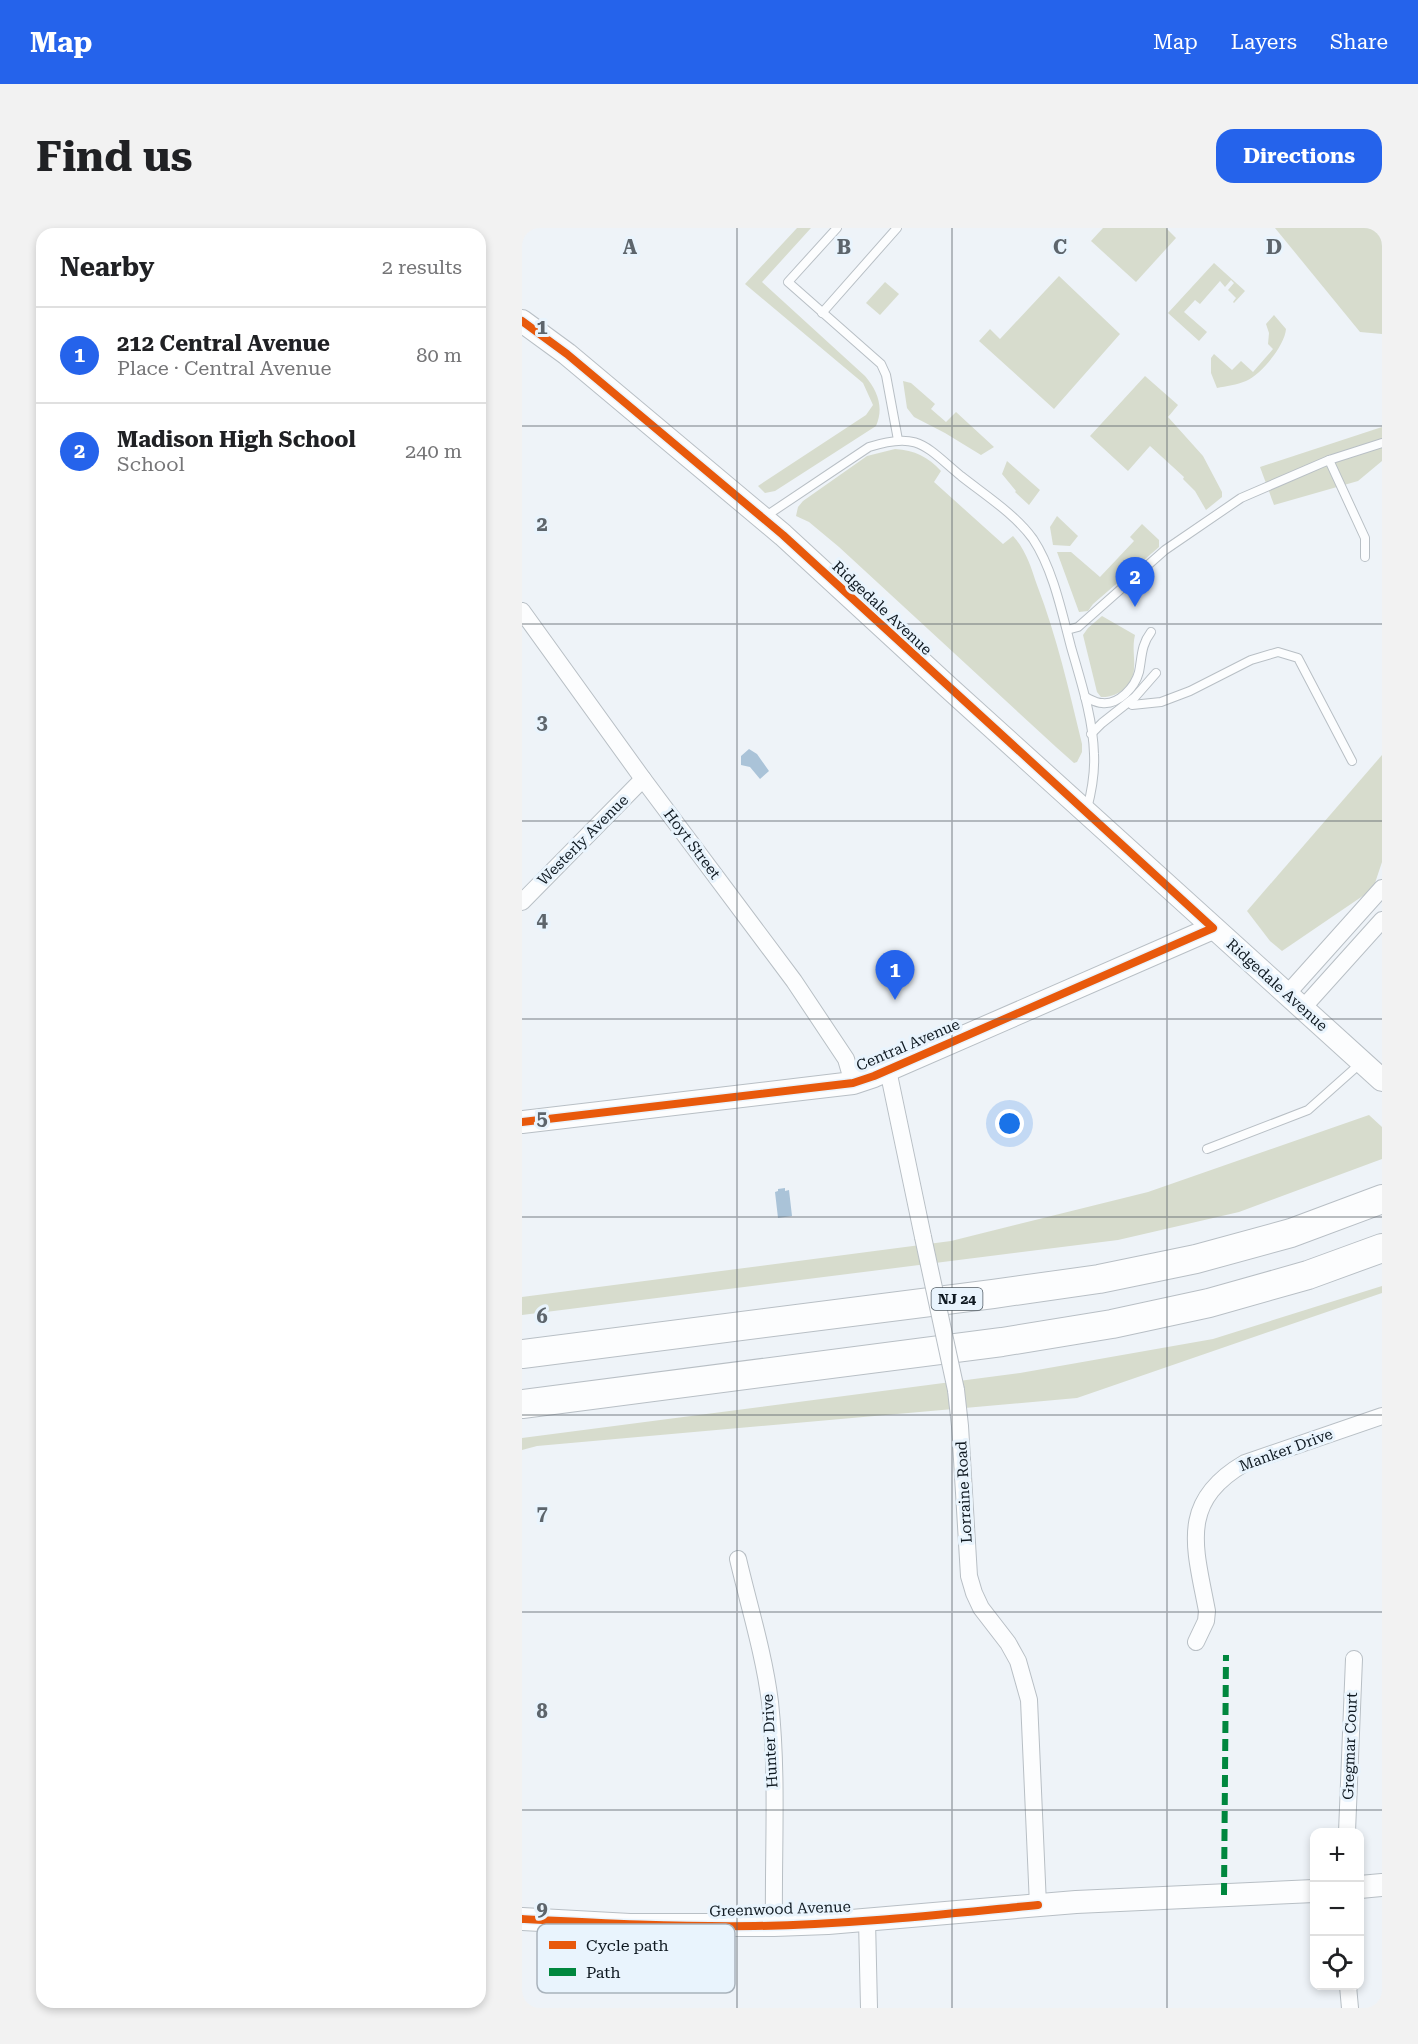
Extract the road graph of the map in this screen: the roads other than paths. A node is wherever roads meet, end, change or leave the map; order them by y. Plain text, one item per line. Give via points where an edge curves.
1 (837, 228) edge
2 (897, 228) edge
3 (822, 313) junction
4 (525, 329) edge
5 (898, 440) junction
6 (1382, 443) edge
7 (1329, 460) junction
8 (762, 518) junction
9 (1365, 557) dead end
10 (522, 611) edge
11 (1067, 630) junction
12 (1151, 632) dead end
13 (1156, 674) dead end
14 (1085, 697) junction
15 (1129, 702) junction
16 (1091, 734) junction
17 (1352, 761) dead end
18 (643, 779) junction
19 (1086, 812) junction
20 (1382, 888) edge
21 (522, 902) edge
22 (1382, 920) edge
23 (1213, 927) junction
24 (1294, 1001) junction
25 (888, 1070) junction
26 (1375, 1070) edge
27 (853, 1083) junction
28 (522, 1122) edge
29 (1207, 1149) dead end
30 (1382, 1199) edge
31 (1382, 1248) edge
32 (522, 1354) edge
33 (522, 1404) edge
34 (1382, 1416) edge
35 (738, 1559) dead end
36 (1196, 1642) dead end
37 (1354, 1659) dead end
38 (1347, 1828) edge
39 (1382, 1885) edge
40 (1364, 1887) edge
41 (1310, 1891) edge
42 (1038, 1905) junction
43 (522, 1919) edge
44 (867, 1920) junction
45 (630, 1924) edge
46 (735, 1925) edge
47 (774, 1925) junction
48 (1348, 1990) edge
49 (869, 2008) edge
50 (1350, 2008) edge

1 - 3 lane via 788,282
2 - 3 lane
3 - 5 lane via 881,364
4 - 8 street, Ridgedale Avenue via 554,344
5 - 8 lane via 869,447
5 - 11 lane via 907,439 926,447 1023,526 1044,561
6 - 7 lane
7 - 9 lane via 1365,538
7 - 11 lane via 1241,498 1165,550 1078,627
8 - 19 street, Ridgedale Avenue
10 - 18 street, Hoyt Street
11 - 14 lane
12 - 14 lane via 1142,649 1136,680 1124,694 1110,703
13 - 15 lane
14 - 16 lane
15 - 16 lane
15 - 17 lane via 1161,702 1251,660 1278,652 1298,658
16 - 19 lane via 1093,784
18 - 21 street, Westerly Avenue
18 - 27 street, Hoyt Street via 794,981 846,1059
19 - 23 street, Ridgedale Avenue
20 - 24 street
22 - 24 street
23 - 24 street, Ridgedale Avenue
23 - 25 street, Central Avenue
24 - 26 street, Ridgedale Avenue
25 - 27 street, Central Avenue
25 - 42 street, Lorraine Road, bridge via 956,1390 969,1576 981,1608 1018,1661 1029,1700
26 - 29 lane via 1308,1110
27 - 28 street, Central Avenue
30 - 32 highway, NJ 24 via 1291,1233 1196,1259 1099,1279
31 - 33 highway via 1231,1297 1112,1324 1002,1342
34 - 36 street, Manker Drive via 1245,1463 1218,1482 1200,1511 1196,1528 1195,1545 1207,1611
35 - 47 street, Hunter Drive via 762,1659 774,1744
37 - 38 street, Gregmar Court
39 - 40 street
41 - 42 street, Greenwood Avenue
42 - 44 street, Greenwood Avenue
43 - 45 street, Greenwood Avenue
44 - 47 street, Greenwood Avenue
44 - 49 street
46 - 47 street, Greenwood Avenue
48 - 50 street

